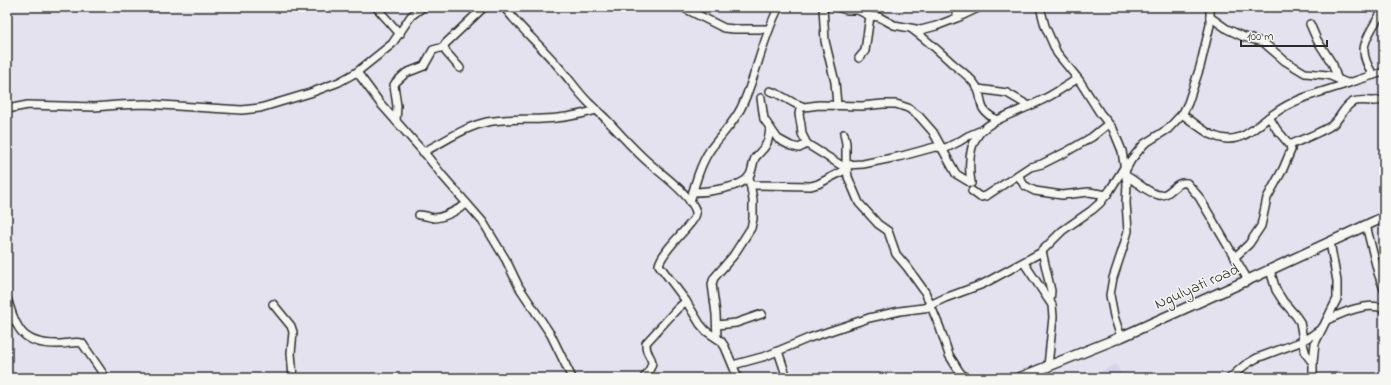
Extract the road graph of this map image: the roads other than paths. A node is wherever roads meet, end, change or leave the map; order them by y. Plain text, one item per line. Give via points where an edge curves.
1 (376, 7) edge
2 (423, 7) edge
3 (484, 7) edge
4 (504, 7) edge
5 (682, 7) edge
6 (779, 7) edge
7 (823, 7) edge
8 (836, 7) edge
9 (953, 7) edge
10 (980, 7) edge
11 (1040, 7) edge
12 (1210, 7) edge
13 (1384, 9) edge
14 (870, 16) junction
15 (960, 17) junction
16 (1210, 17) junction
17 (1310, 24) dead end
18 (769, 29) junction
19 (912, 29) junction
20 (400, 34) junction
21 (444, 47) junction
22 (859, 58) dead end
23 (460, 68) dead end
24 (357, 72) junction
25 (1384, 72) edge
26 (1374, 75) junction
27 (1337, 78) junction
28 (1077, 79) junction
29 (1347, 83) junction
30 (978, 89) junction
31 (770, 91) dead end
32 (761, 98) dead end
33 (1384, 99) edge
34 (837, 105) junction
35 (801, 106) junction
36 (1029, 106) junction
37 (7, 109) edge
38 (597, 110) junction
39 (1182, 114) junction
40 (1269, 117) junction
41 (997, 120) junction
42 (396, 121) junction
43 (1108, 124) junction
44 (770, 128) junction
45 (982, 130) junction
46 (844, 134) dead end
47 (807, 144) junction
48 (1290, 145) junction
49 (941, 147) junction
50 (424, 152) junction
51 (846, 167) junction
52 (1125, 171) junction
53 (1018, 175) junction
54 (749, 177) junction
55 (750, 185) junction
56 (972, 191) dead end
57 (693, 192) junction
58 (1107, 195) junction
59 (690, 202) junction
60 (467, 204) junction
61 (418, 216) dead end
62 (1384, 217) edge
63 (1366, 225) junction
64 (1330, 242) junction
65 (1042, 251) junction
66 (1235, 257) junction
67 (1024, 263) junction
68 (1270, 270) junction
69 (1248, 280) junction
70 (1384, 289) edge
71 (7, 298) edge
72 (686, 301) junction
73 (1050, 302) junction
74 (273, 304) dead end
75 (931, 306) junction
76 (1384, 309) edge
77 (762, 314) dead end
78 (1325, 323) junction
79 (717, 326) junction
80 (1121, 337) junction
81 (717, 338) junction
82 (1302, 341) junction
83 (778, 351) junction
84 (1313, 363) junction
85 (733, 365) junction
86 (1048, 366) junction
87 (106, 378) edge
88 (294, 378) edge
89 (572, 378) edge
90 (644, 378) edge
91 (738, 378) edge
92 (787, 378) edge
93 (965, 378) edge
94 (1019, 378) edge
95 (1230, 378) edge
96 (1313, 378) edge

1 - 20 street
2 - 20 street via 411,16
3 - 21 street
4 - 38 street
5 - 18 street via 724,28
6 - 18 street
7 - 34 street via 825,41 835,82
8 - 14 street via 858,10
9 - 15 street
10 - 15 street
11 - 28 street via 1057,53
12 - 16 street
13 - 26 street via 1373,26 1364,49 1364,57
14 - 19 street
14 - 22 street via 865,51
15 - 19 street via 921,30
16 - 27 street via 1227,29 1263,42 1285,61 1305,73
16 - 39 street via 1200,67
17 - 27 street via 1317,40 1330,58
18 - 57 street via 741,107 703,161
19 - 30 street via 967,75
20 - 24 street via 382,54
21 - 23 street
21 - 42 street via 433,50 424,66 406,73 394,85
24 - 37 street via 310,93 260,108 242,110 145,104 94,107 28,105
24 - 42 street
25 - 26 street
26 - 29 street
27 - 29 street
28 - 36 street
28 - 43 street
29 - 40 street via 1304,98
30 - 36 street via 1007,93
30 - 41 street via 982,107 989,116
31 - 35 street
32 - 44 street via 764,119
33 - 48 street via 1378,102 1354,102 1332,125
34 - 35 street
34 - 49 street via 896,104 908,108 927,124
35 - 47 street via 800,125
36 - 41 street
38 - 50 street via 558,118 506,119 489,122 461,132
38 - 59 street via 640,155 669,178
39 - 40 street via 1217,138 1228,139 1248,133
39 - 52 street via 1168,129 1144,144
40 - 48 street
41 - 45 street
42 - 50 street
43 - 52 street via 1116,135 1122,151
43 - 53 street via 1066,152 1030,167
44 - 47 street via 778,139 792,146 799,148
44 - 54 street via 768,143 755,158
45 - 49 street via 946,148
45 - 49 street via 970,152 971,183 956,174
46 - 51 street
47 - 51 street
48 - 66 street via 1291,150 1283,169 1267,198 1261,226 1249,244
49 - 51 street
50 - 60 street
51 - 55 street via 811,186
51 - 75 street via 850,184 859,203 878,224 888,230 896,254 925,292
52 - 58 street
52 - 66 street via 1160,196 1180,183 1187,184 1199,198
52 - 80 street via 1128,231 1110,295
53 - 56 street via 986,196 980,197
53 - 58 street via 1024,185 1035,190 1062,195 1089,192
54 - 55 street
54 - 57 street via 739,184
55 - 79 street via 753,200 751,228 712,284
57 - 59 street
58 - 65 street via 1092,210 1062,231
59 - 72 street via 696,214 667,249 658,265
60 - 61 street via 439,217
60 - 89 street via 483,222 496,243 519,287 551,335
62 - 63 main road, Ngulyati road
63 - 64 main road, Ngulyati road
63 - 70 street
64 - 68 main road, Ngulyati road
64 - 78 street via 1337,281 1337,299
65 - 67 street
65 - 73 street via 1051,291
66 - 69 street
67 - 73 street
67 - 75 street
68 - 69 main road, Ngulyati road
68 - 82 street via 1276,290 1300,322
69 - 80 main road, Ngulyati road
71 - 87 street via 14,322 26,337 49,344 82,343
72 - 81 street via 700,324
72 - 90 street via 646,343 652,360 651,368
73 - 86 street via 1053,317
74 - 88 street via 293,332 291,352
75 - 83 street via 869,318
75 - 93 street via 948,355
76 - 78 street via 1370,307 1348,311
77 - 79 street
78 - 82 street
78 - 84 street via 1315,343
79 - 81 street
80 - 86 main road, Ngulyati road
81 - 85 street via 726,347
82 - 84 street via 1306,354
82 - 95 street via 1257,358
83 - 85 street
83 - 92 street
84 - 96 street
85 - 91 street
86 - 94 main road, Ngulyati road

